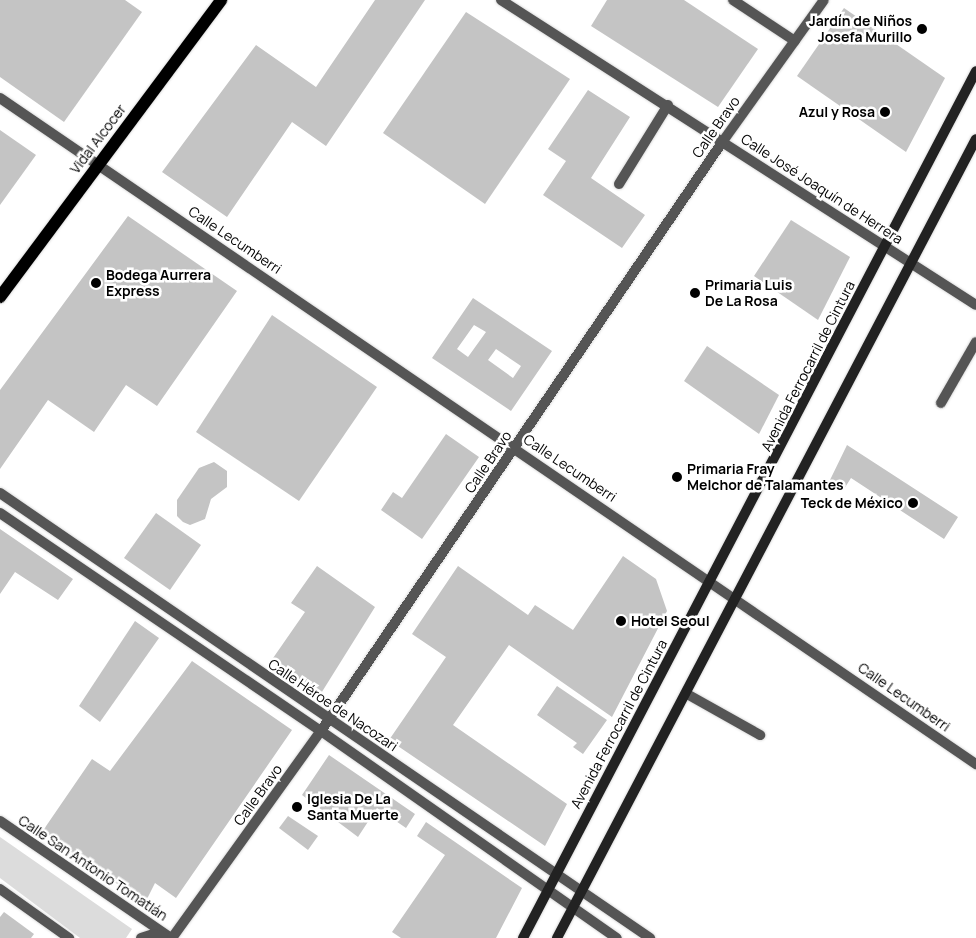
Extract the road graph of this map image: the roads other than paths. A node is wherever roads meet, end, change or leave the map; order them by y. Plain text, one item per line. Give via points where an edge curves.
1 (221, 0) edge
2 (501, 0) edge
3 (733, 0) edge
4 (824, 0) edge
5 (795, 41) junction
6 (976, 70) edge
7 (0, 98) edge
8 (668, 105) junction
9 (976, 139) edge
10 (723, 141) junction
11 (98, 163) junction
12 (619, 184) dead end
13 (885, 248) junction
14 (911, 264) junction
15 (0, 297) edge
16 (976, 305) edge
17 (976, 342) edge
18 (941, 403) dead end
19 (515, 448) junction
20 (0, 493) edge
21 (0, 513) edge
22 (712, 581) junction
23 (737, 598) junction
24 (687, 694) junction
25 (330, 718) junction
26 (321, 731) junction
27 (760, 735) dead end
28 (976, 764) edge
29 (0, 821) edge
30 (555, 873) junction
31 (0, 889) edge
32 (547, 890) junction
33 (581, 890) junction
34 (572, 907) junction
35 (69, 938) edge
36 (141, 938) edge
37 (171, 938) edge
38 (524, 938) edge
39 (557, 938) edge
40 (616, 938) edge
41 (650, 938) edge

1 - 11 main road, Vidal Alcocer
2 - 8 street, Calle José Joaquín de Herrera
3 - 5 street
4 - 5 street, Calle Bravo
5 - 10 street, Calle Bravo
6 - 13 street, Avenida Ferrocarril de Cintura
7 - 11 street, Calle Lecumberri
8 - 10 street, Calle José Joaquín de Herrera
8 - 12 street
9 - 14 street
10 - 13 street, Calle José Joaquín de Herrera
10 - 19 street, Calle Bravo
11 - 15 main road, Vidal Alcocer
11 - 19 street, Calle Lecumberri
13 - 14 street, Calle José Joaquín de Herrera
13 - 22 street, Avenida Ferrocarril de Cintura
14 - 16 street, Calle José Joaquín de Herrera
14 - 23 street
17 - 18 street
19 - 22 street, Calle Lecumberri
19 - 25 street, Calle Bravo
20 - 25 street, Calle Héroe de Nacozari via 128,584
21 - 26 street, Calle Héroe de Nacozari
22 - 23 street, Calle Lecumberri
22 - 30 street, Avenida Ferrocarril de Cintura
23 - 24 street
23 - 28 street, Calle Lecumberri
24 - 27 street
24 - 33 street
25 - 26 street, Calle Bravo
25 - 30 street, Calle Héroe de Nacozari
26 - 32 street, Calle Héroe de Nacozari
26 - 37 street, Calle Bravo
29 - 37 street, Calle San Antonio Tomatlán
30 - 32 street, Avenida Ferrocarril de Cintura
30 - 33 street, Calle Héroe de Nacozari
31 - 35 street
32 - 34 street, Calle Héroe de Nacozari
32 - 38 street, Avenida Ferrocarril de Cintura
33 - 34 street
33 - 41 street, Calle Héroe de Nacozari
34 - 39 street
34 - 40 street, Calle Héroe de Nacozari
36 - 37 street via 152,934

